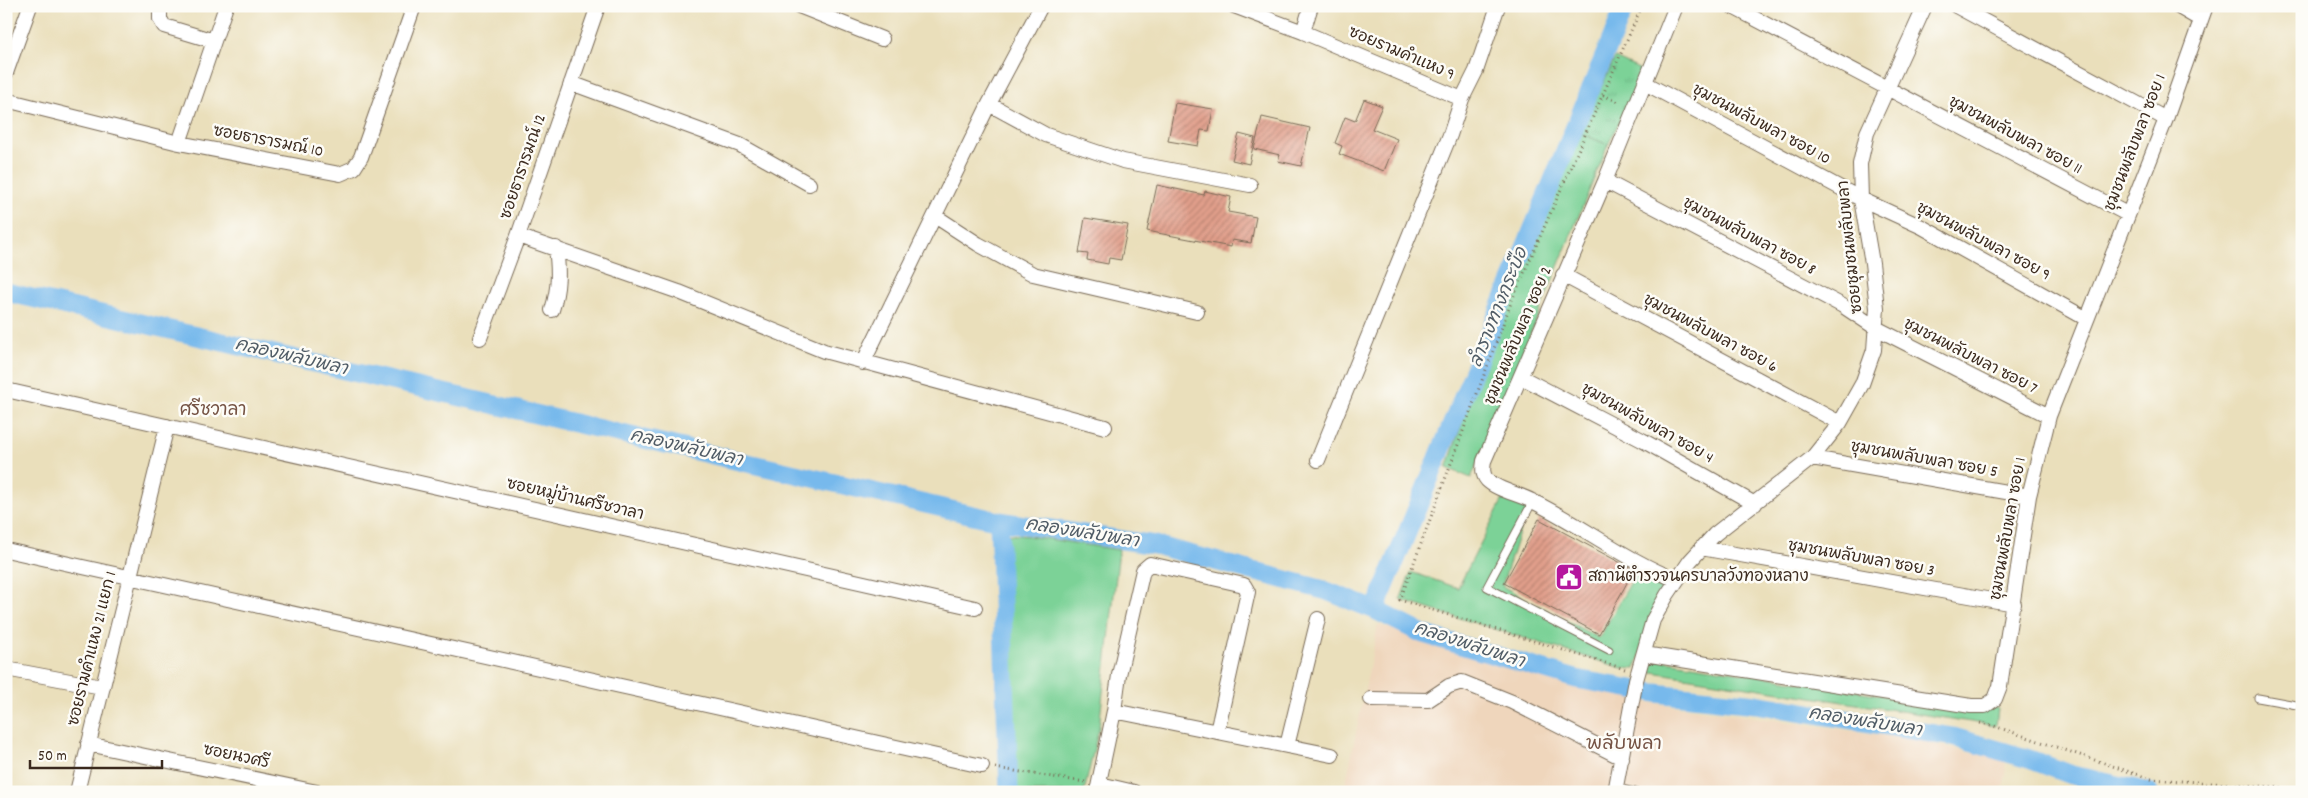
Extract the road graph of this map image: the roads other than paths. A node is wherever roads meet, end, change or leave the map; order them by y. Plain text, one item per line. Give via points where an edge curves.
1 (30, 6) edge
2 (160, 6) edge
3 (226, 6) edge
4 (414, 6) edge
5 (598, 6) edge
6 (799, 6) edge
7 (1041, 6) edge
8 (1234, 6) edge
9 (1311, 6) edge
10 (1498, 6) edge
11 (1676, 6) edge
12 (1732, 6) edge
13 (1925, 6) edge
14 (1956, 6) edge
15 (2176, 6) edge
16 (2206, 6) edge
17 (2200, 20) junction
18 (1303, 32) junction
19 (882, 38) dead end
20 (214, 41) junction
21 (6, 73) edge
22 (571, 83) junction
23 (1644, 83) junction
24 (1887, 89) junction
25 (1462, 99) junction
26 (6, 100) edge
27 (989, 104) junction
28 (2166, 119) junction
29 (179, 143) junction
30 (1605, 180) junction
31 (809, 184) dead end
32 (1250, 185) dead end
33 (1861, 199) junction
34 (2127, 214) junction
35 (935, 216) junction
36 (518, 236) junction
37 (556, 248) junction
38 (1563, 275) junction
39 (552, 310) dead end
40 (1197, 312) dead end
41 (2088, 318) junction
42 (1876, 328) junction
43 (480, 338) dead end
44 (863, 364) junction
45 (1521, 377) junction
46 (6, 390) edge
47 (2049, 416) junction
48 (1840, 423) junction
49 (167, 426) junction
50 (1105, 427) dead end
51 (1812, 458) junction
52 (1318, 460) dead end
53 (2029, 496) junction
54 (1533, 502) junction
55 (1755, 504) junction
56 (1701, 548) junction
57 (6, 550) edge
58 (128, 578) junction
59 (1677, 580) junction
60 (2014, 604) junction
61 (975, 608) dead end
62 (1318, 619) dead end
63 (1609, 650) dead end
64 (1644, 654) junction
65 (6, 668) edge
66 (102, 687) junction
67 (2258, 698) dead end
68 (1371, 699) dead end
69 (2302, 706) edge
70 (1114, 711) junction
71 (1217, 732) junction
72 (88, 744) junction
73 (1287, 746) junction
74 (1332, 755) dead end
75 (1622, 758) junction
76 (982, 766) road end
77 (1099, 788) edge
78 (1615, 790) edge
79 (77, 792) edge
80 (317, 792) edge
81 (1134, 792) edge
82 (1635, 792) edge

1 - 21 street
2 - 20 street via 160,19 164,26
3 - 20 street
4 - 29 street, ซอยธารารมณ์ 10 via 361,157 348,172 340,174
5 - 22 street, ซอยธารารมณ์ 12
6 - 19 street
7 - 27 street
8 - 18 street, ซอยรามคำแหง 9
9 - 18 street
10 - 25 street, ซอยรามคำแหง 9 via 1476,71
11 - 23 street, ชุมชนพลับพลา ซอย 2
12 - 24 street, ชุมชนพลับพลา ซอย 11
13 - 24 street, ซอยชุมชนพลับพลา
14 - 28 street
15 - 17 street
16 - 17 street, ชุมชนพลับพลา ซอย 1
17 - 28 street, ชุมชนพลับพลา ซอย 1
18 - 25 street, ซอยรามคำแหง 9
20 - 29 street
22 - 31 street via 740,145
22 - 36 street, ซอยธารารมณ์ 12
23 - 30 street, ชุมชนพลับพลา ซอย 2
23 - 33 street, ชุมชนพลับพลา ซอย 10
24 - 33 street, ซอยชุมชนพลับพลา via 1867,133 1860,164
24 - 34 street, ชุมชนพลับพลา ซอย 11
25 - 52 street
26 - 29 street, ซอยธารารมณ์ 10
27 - 32 street via 1046,135 1123,161
27 - 35 street
28 - 34 street, ชุมชนพลับพลา ซอย 1
30 - 38 street, ชุมชนพลับพลา ซอย 2
30 - 42 street, ชุมชนพลับพลา ซอย 8 via 1843,306
33 - 41 street, ชุมชนพลับพลา ซอย 9 via 1922,228
33 - 42 street, ซอยชุมชนพลับพลา via 1872,263
34 - 41 street, ชุมชนพลับพลา ซอย 1
35 - 40 street via 1033,274
35 - 44 street
36 - 37 street
36 - 43 street, ซอยธารารมณ์ 12
37 - 39 street via 558,291
37 - 44 street
38 - 45 street, ชุมชนพลับพลา ซอย 2
38 - 48 street, ชุมชนพลับพลา ซอย 6
41 - 47 street, ชุมชนพลับพลา ซอย 1
42 - 47 street, ชุมชนพลับพลา ซอย 7
42 - 48 street, ซอยชุมชนพลับพลา via 1874,350 1862,384
44 - 50 street
45 - 54 street, ชุมชนพลับพลา ซอย 2 via 1482,471 1495,484
45 - 55 street, ชุมชนพลับพลา ซอย 4
46 - 49 street, ซอยหมู่บ้านศรีชวาลา
47 - 53 street, ชุมชนพลับพลา ซอย 1
48 - 51 street, ซอยชุมชนพลับพลา
49 - 58 street, ซอยรามคำแหง 21 แยก 1
49 - 61 street, ซอยหมู่บ้านศรีชวาลา
51 - 53 street, ชุมชนพลับพลา ซอย 5
51 - 55 street, ซอยชุมชนพลับพลา
53 - 60 street, ชุมชนพลับพลา ซอย 1
54 - 59 street, ชุมชนพลับพลา ซอย 2 via 1649,569
54 - 63 lane via 1487,587
55 - 56 street, ซอยชุมชนพลับพลา via 1714,534
56 - 59 street, ซอยชุมชนพลับพลา
56 - 60 street, ชุมชนพลับพลา ซอย 3
57 - 58 street
58 - 66 street, ซอยรามคำแหง 21 แยก 1
58 - 76 street
59 - 64 street, ซอยชุมชนพลับพลา via 1653,620
60 - 64 street, ชุมชนพลับพลา ซอย 1 via 2000,686 1995,699 1985,706
62 - 73 street
64 - 75 street, ซอยชุมชนพลับพลา
65 - 66 street
66 - 72 street, ซอยรามคำแหง 21 แยก 1
67 - 69 lane
68 - 75 street via 1428,700 1449,686 1462,682 1512,702
70 - 71 street
70 - 71 street via 1142,570 1150,564 1244,585 1248,592
70 - 77 street
71 - 73 street
72 - 79 street, ซอยรามคำแหง 21 แยก 1
72 - 80 street, ซอยนวศรี
73 - 74 street
75 - 78 street, ซอยชุมชนพลับพลา
77 - 81 street
78 - 82 lane

